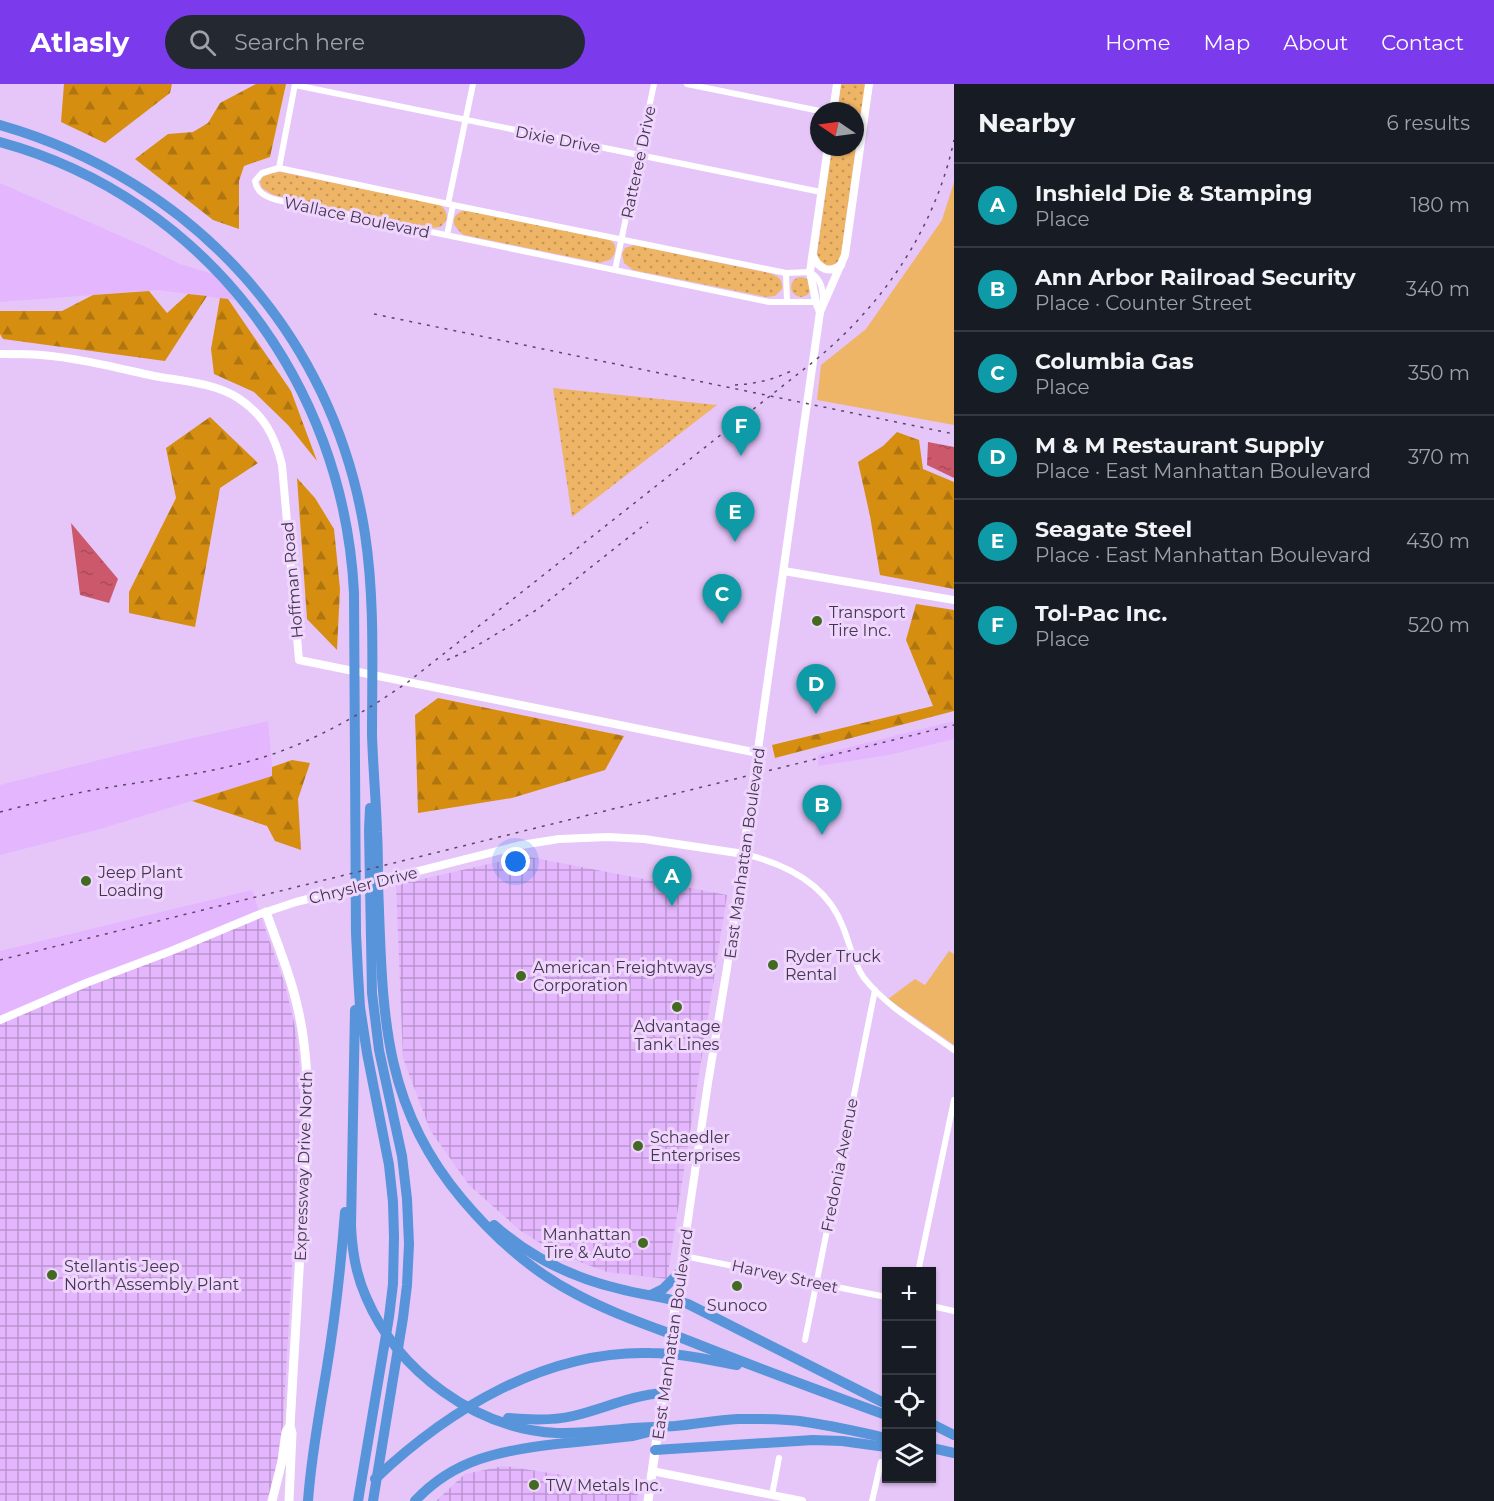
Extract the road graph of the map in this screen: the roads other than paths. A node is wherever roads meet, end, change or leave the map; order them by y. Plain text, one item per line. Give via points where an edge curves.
1 (295, 84) edge
2 (473, 84) edge
3 (654, 84) edge
4 (687, 84) edge
5 (837, 84) edge
6 (869, 84) edge
7 (834, 102) edge
8 (864, 108) edge
9 (810, 109) edge
10 (465, 120) junction
11 (0, 125) edge
12 (0, 142) edge
13 (639, 155) junction
14 (827, 156) edge
15 (856, 156) edge
16 (279, 168) junction
17 (821, 192) junction
18 (451, 205) junction
19 (447, 235) junction
20 (621, 240) junction
21 (812, 255) junction
22 (841, 265) junction
23 (615, 270) junction
24 (810, 272) junction
25 (786, 273) junction
26 (787, 302) junction
27 (820, 306) junction
28 (0, 354) edge
29 (784, 571) junction
30 (954, 600) edge
31 (758, 753) junction
32 (744, 854) junction
33 (375, 910) junction
34 (266, 912) junction
35 (358, 974) junction
36 (874, 990) junction
37 (0, 1020) edge
38 (954, 1050) edge
39 (401, 1094) junction
40 (954, 1100) edge
41 (352, 1173) junction
42 (684, 1256) junction
43 (919, 1267) edge
44 (681, 1271) junction
45 (816, 1282) junction
46 (651, 1295) junction
47 (882, 1296) edge
48 (676, 1301) junction
49 (936, 1307) edge
50 (954, 1311) edge
51 (805, 1340) dead end
52 (761, 1370) junction
53 (663, 1393) junction
54 (882, 1402) edge
55 (882, 1414) edge
56 (489, 1416) junction
57 (675, 1425) junction
58 (290, 1426) junction
59 (936, 1426) edge
60 (936, 1430) edge
61 (954, 1435) edge
62 (882, 1437) edge
63 (656, 1445) junction
64 (882, 1446) edge
65 (936, 1450) edge
66 (952, 1452) edge
67 (779, 1458) dead end
68 (881, 1462) dead end
69 (652, 1471) junction
70 (771, 1495) junction
71 (272, 1501) edge
72 (289, 1501) edge
73 (308, 1501) edge
74 (357, 1501) edge
75 (373, 1501) edge
76 (415, 1501) edge
77 (648, 1501) edge
78 (802, 1501) edge
79 (872, 1501) edge

1 - 10 street, Dixie Drive
1 - 16 street
2 - 10 street
3 - 13 street, Ratteree Drive
4 - 9 street
5 - 7 street
6 - 8 street, East Manhattan Boulevard
10 - 13 street, Dixie Drive
10 - 18 street
11 - 33 highway via 60,145 118,174 172,209 206,237 254,288 314,378 350,467 368,550
12 - 35 highway via 109,188 145,210 196,252 230,285 282,355 321,434 335,475 352,560
13 - 17 street, Dixie Drive
13 - 20 street, Ratteree Drive
14 - 17 street, East Manhattan Boulevard
15 - 22 street, East Manhattan Boulevard
16 - 18 street, Wallace Boulevard
16 - 19 street, Wallace Boulevard via 262,173 255,181 260,192 270,198
17 - 21 street, East Manhattan Boulevard
18 - 19 street
18 - 20 street, Wallace Boulevard
19 - 23 street, Wallace Boulevard
20 - 23 street, Ratteree Drive
20 - 25 street, Wallace Boulevard
21 - 22 street via 820,267 831,270
21 - 24 street, East Manhattan Boulevard
22 - 27 street, East Manhattan Boulevard
23 - 26 street, Wallace Boulevard via 769,302
24 - 25 street, Wallace Boulevard
24 - 27 street, East Manhattan Boulevard
25 - 26 street
26 - 27 street, Wallace Boulevard
27 - 29 street, East Manhattan Boulevard
28 - 31 street, Hoffman Road via 66,358 195,383 228,392 255,412 272,434 282,465 298,660
29 - 30 street
29 - 31 street, East Manhattan Boulevard
31 - 32 street, East Manhattan Boulevard
32 - 34 street, Chrysler Drive via 644,839 559,839 520,845
32 - 36 street via 800,875 827,897 839,916 856,964
32 - 42 street, East Manhattan Boulevard
33 - 39 highway via 384,1008
33 - 75 highway via 373,1006 402,1156 408,1212 408,1271
34 - 37 street, Chrysler Drive
34 - 58 main road, Expressway Drive North via 297,1004 308,1085
35 - 41 highway
35 - 74 highway via 364,1038 392,1190 394,1262 389,1317
36 - 38 street
36 - 45 street, Fredonia Avenue
39 - 46 highway via 450,1175 507,1236 546,1262 577,1276
39 - 52 highway via 421,1140 446,1178 495,1234 527,1263 592,1303
40 - 43 street
41 - 56 highway via 355,1260 376,1317 399,1351 426,1378
41 - 73 highway
42 - 44 street, East Manhattan Boulevard
42 - 45 street, Harvey Street
44 - 46 highway
44 - 48 street, East Manhattan Boulevard
45 - 47 street, Harvey Street
45 - 51 street, Fredonia Avenue
46 - 48 highway
48 - 53 main road, East Manhattan Boulevard
48 - 54 highway
49 - 50 street
52 - 55 highway
52 - 74 highway via 664,1353 568,1362 493,1392 439,1426 389,1466
53 - 56 highway via 555,1419
53 - 63 main road, East Manhattan Boulevard
56 - 57 highway via 525,1428 554,1432
57 - 62 highway via 736,1419 784,1420
57 - 76 highway via 633,1436 494,1454 457,1469
58 - 71 main road, Expressway Drive North
58 - 72 main road, Expressway Drive North
59 - 61 highway
60 - 61 highway
63 - 64 highway via 813,1440
63 - 69 main road, East Manhattan Boulevard
65 - 66 highway
67 - 70 street
68 - 79 street
69 - 70 street
69 - 77 main road, East Manhattan Boulevard
70 - 78 street

